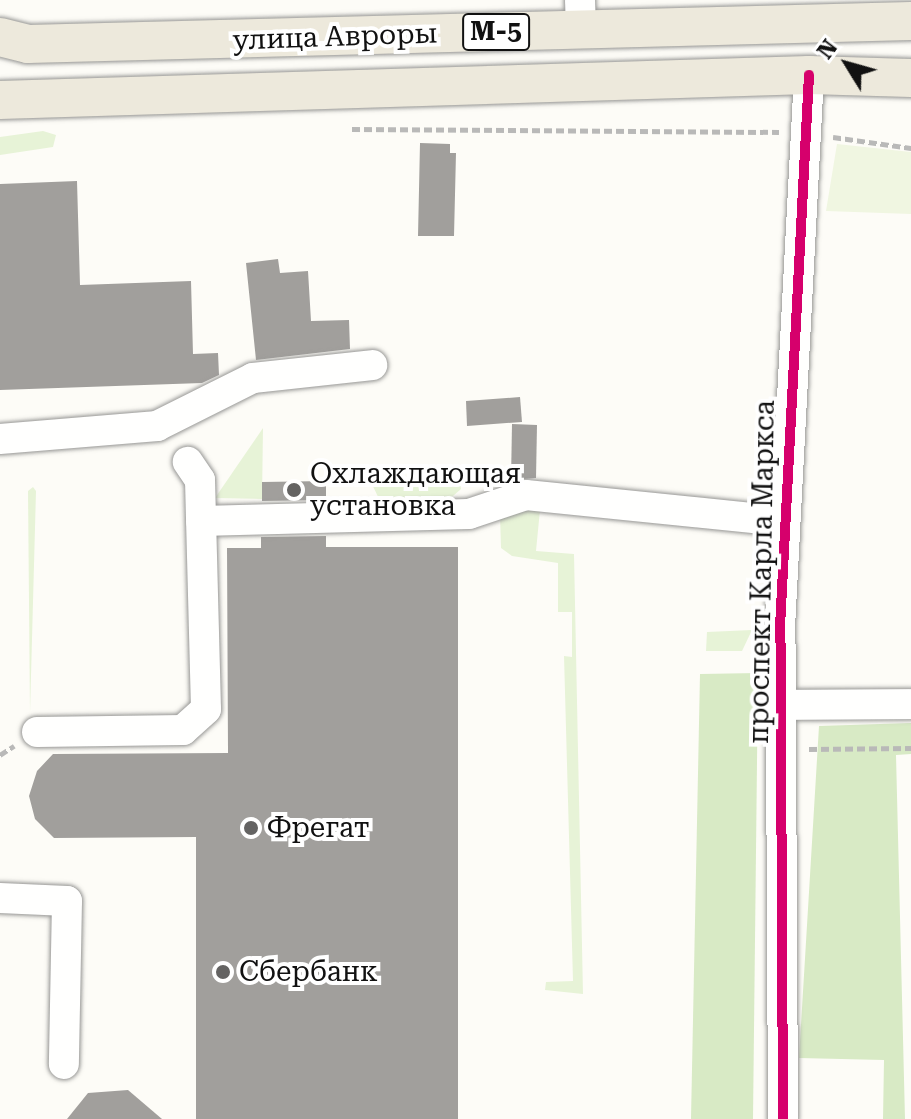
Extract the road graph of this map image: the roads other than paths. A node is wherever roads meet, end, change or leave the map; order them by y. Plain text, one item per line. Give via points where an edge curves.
1 (581, 15) edge
2 (911, 21) edge
3 (0, 37) edge
4 (809, 75) junction
5 (911, 78) edge
6 (0, 100) edge
7 (372, 365) dead end
8 (0, 439) edge
9 (188, 462) dead end
10 (201, 521) junction
11 (783, 521) junction
12 (911, 704) edge
13 (781, 705) junction
14 (32, 738) road end
15 (0, 898) edge
16 (64, 1064) dead end
17 (783, 1119) edge

1 - 2 main road, улица Авроры / М-5
1 - 3 main road, улица Авроры / М-5 via 285,39 28,44
4 - 5 main road, улица Авроры / М-5
4 - 6 main road, улица Авроры / М-5
4 - 11 street, проспект Карла Маркса
7 - 8 street via 253,378 157,426
9 - 10 street via 200,480
10 - 11 street via 469,514 526,495
10 - 14 street via 206,709 198,723 183,730
11 - 13 street, проспект Карла Маркса
12 - 13 street
13 - 17 street, проспект Карла Маркса
15 - 16 street via 67,901

